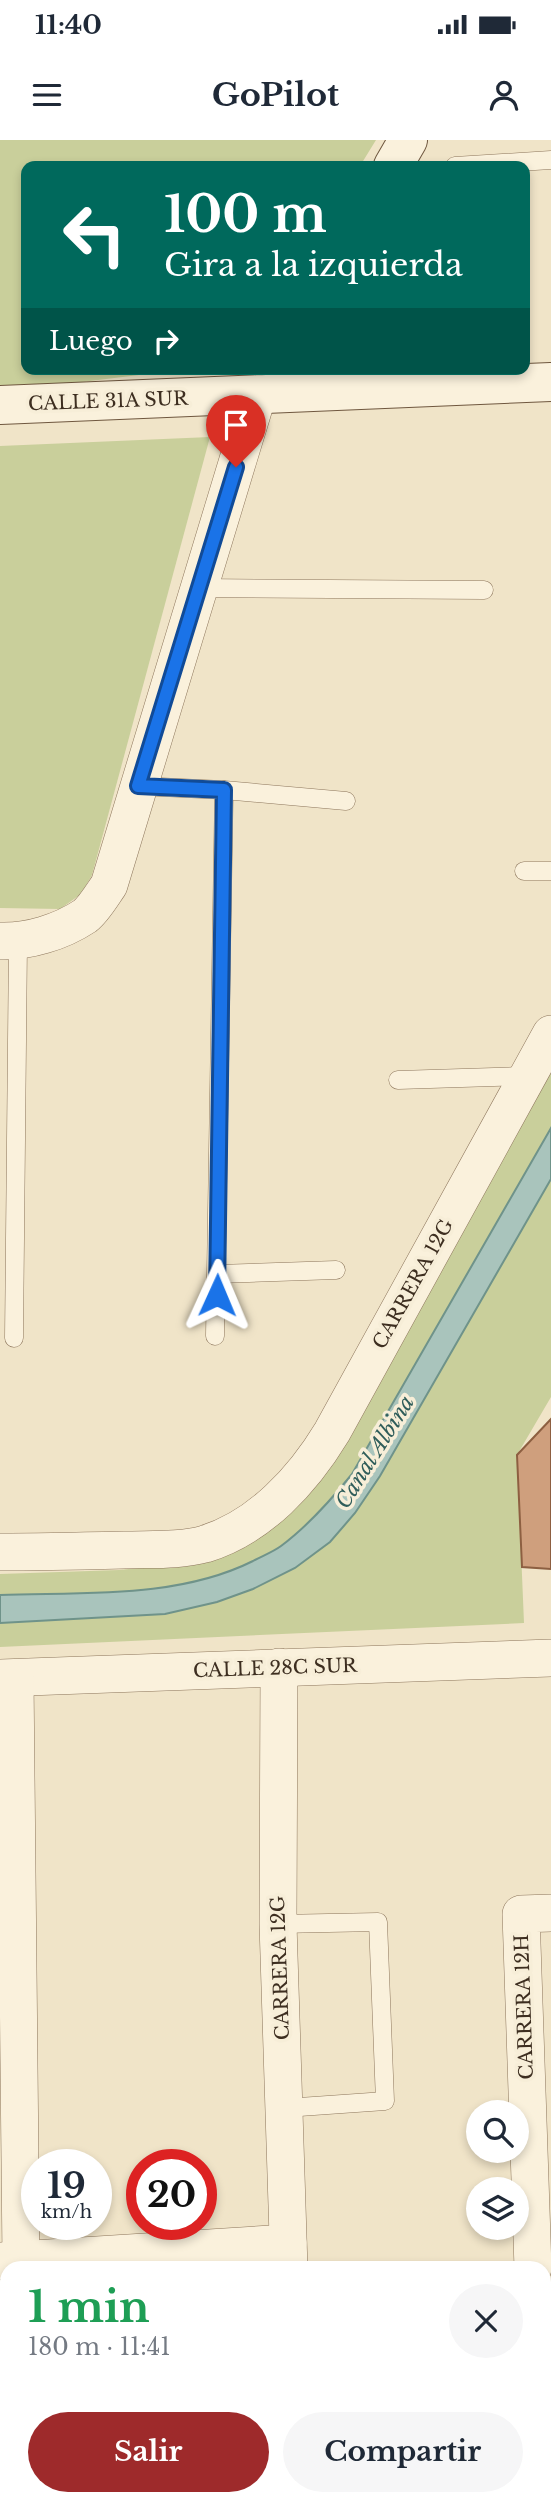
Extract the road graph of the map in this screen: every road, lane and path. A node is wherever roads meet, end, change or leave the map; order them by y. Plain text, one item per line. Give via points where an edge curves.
1 (408, 140) edge
2 (551, 160) edge
3 (396, 161) edge
4 (530, 161) edge
5 (265, 382) edge
6 (551, 382) edge
7 (0, 405) edge
8 (199, 588) junction
9 (485, 590) dead end
10 (138, 786) junction
11 (224, 790) junction
12 (346, 801) dead end
13 (524, 871) dead end
14 (551, 871) edge
15 (9, 942) edge
16 (551, 1034) edge
17 (528, 1076) junction
18 (398, 1080) dead end
19 (336, 1270) dead end
20 (218, 1274) junction
21 (215, 1336) dead end
22 (14, 1338) dead end
23 (0, 1552) edge
24 (551, 1658) edge
25 (279, 1667) junction
26 (7, 1678) edge
27 (536, 1914) edge
28 (278, 1924) junction
29 (8, 1928) edge
30 (285, 2108) junction
31 (539, 2253) edge
32 (288, 2255) edge
33 (10, 2260) edge

1 - 3 street
2 - 4 lane
5 - 6 street, CALLE 31A SUR
5 - 7 street, CALLE 31A SUR
5 - 8 street
8 - 9 lane
8 - 10 street
10 - 11 lane
10 - 15 street via 109,885 87,915 54,931
11 - 12 lane
11 - 20 lane
13 - 14 lane
15 - 22 lane
16 - 17 street, CARRERA 12G
17 - 18 lane
17 - 23 street, CARRERA 12G via 326,1443 290,1488 254,1519 203,1544 171,1549
19 - 20 lane
20 - 21 lane
24 - 25 street, CALLE 28C SUR
25 - 26 street, CALLE 28C SUR
25 - 28 street, CARRERA 12G
26 - 29 street
27 - 31 street, CARRERA 12H
28 - 30 street, CARRERA 12G
28 - 30 lane via 378,1922 385,2101
29 - 33 street
30 - 32 street, CARRERA 12G
32 - 33 street

